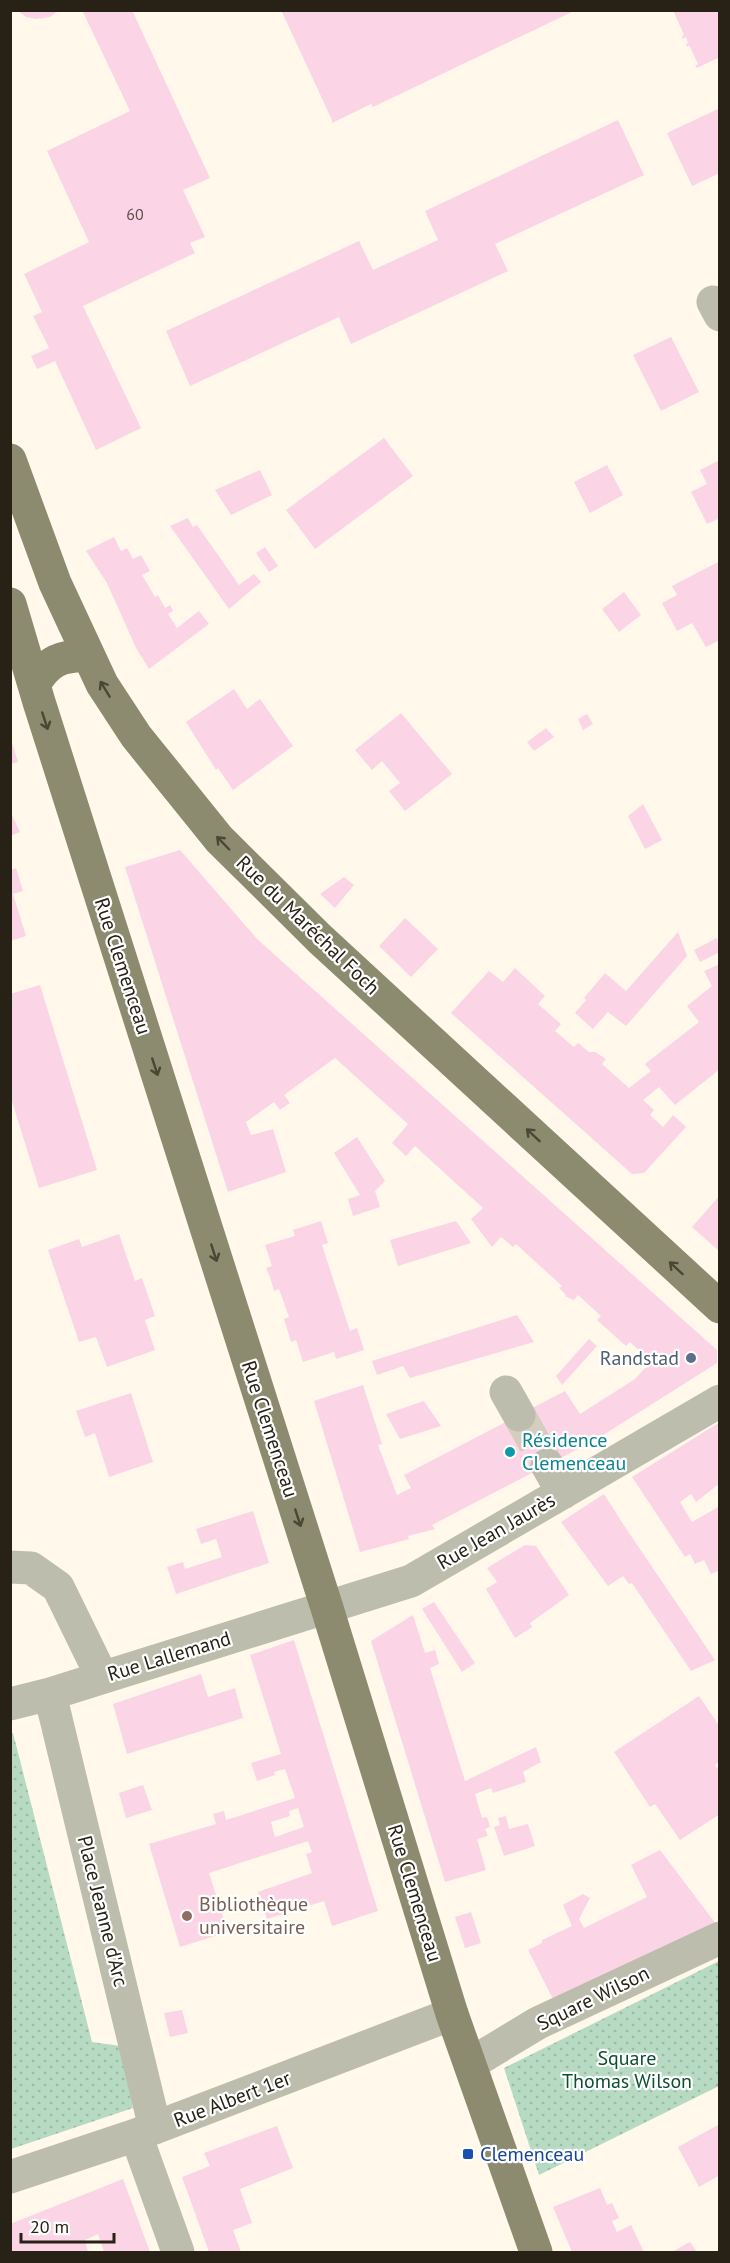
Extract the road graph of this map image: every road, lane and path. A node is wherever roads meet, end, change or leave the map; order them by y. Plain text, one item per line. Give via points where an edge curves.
1 (10, 460) edge
2 (55, 583) junction
3 (10, 602) edge
4 (88, 655) junction
5 (34, 685) junction
6 (720, 1307) edge
7 (720, 1401) edge
8 (10, 1567) edge
9 (327, 1608) junction
10 (102, 1677) junction
11 (50, 1694) junction
12 (10, 1704) edge
13 (720, 1938) edge
14 (452, 2014) junction
15 (470, 2064) junction
16 (146, 2132) junction
17 (10, 2177) edge
18 (178, 2253) edge
19 (536, 2253) edge

1 - 2 main road, Rue du Maréchal Foch
2 - 3 main road via 32,587
2 - 4 main road, Rue du Maréchal Foch
3 - 5 main road, Rue Clemenceau
4 - 5 main road via 65,655 40,674
6 -> 4 main road, Rue du Maréchal Foch via 320,939 219,839 136,736
5 -> 9 main road, Rue Clemenceau
7 - 9 street, Rue Jean Jaurès via 555,1479 411,1581
8 - 10 street via 31,1568 58,1587
9 - 10 street, Rue Lallemand
9 - 14 main road, Rue Clemenceau
10 - 11 street, Rue Lallemand
11 - 12 street, Rue Lallemand
11 - 16 street, Place Jeanne d'Arc
13 - 15 street, Square Wilson via 538,2023
14 - 15 main road, Rue Clemenceau
14 - 16 street, Rue Albert 1er
15 - 19 main road, Rue Clemenceau
16 - 17 street, Rue Albert 1er
16 - 18 street, Place Jeanne d'Arc

